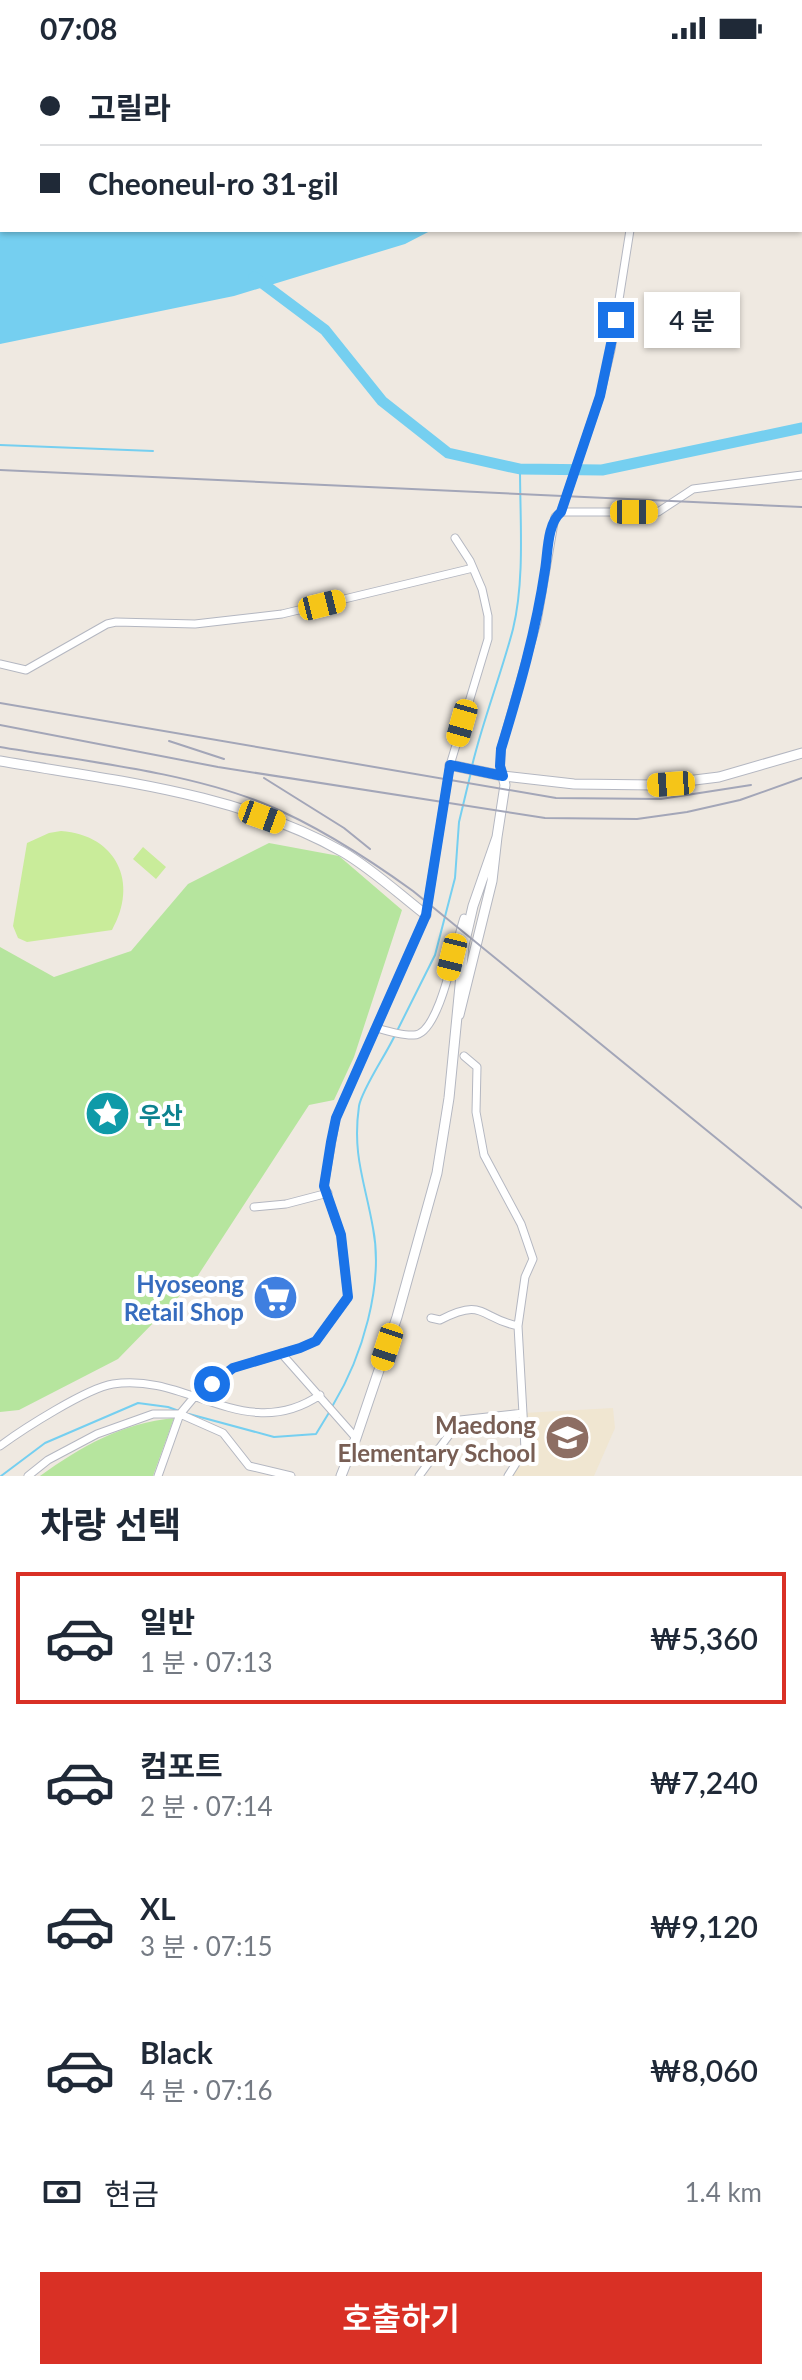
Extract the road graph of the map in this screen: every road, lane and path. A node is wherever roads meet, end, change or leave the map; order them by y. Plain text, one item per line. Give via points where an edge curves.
1 (630, 232) edge
2 (802, 475) edge
3 (561, 512) junction
4 (455, 538) dead end
5 (473, 568) junction
6 (0, 664) edge
7 (802, 753) edge
8 (0, 761) edge
9 (454, 766) junction
10 (498, 775) junction
11 (426, 915) junction
12 (464, 918) dead end
13 (381, 1029) junction
14 (464, 1056) dead end
15 (328, 1193) junction
16 (254, 1207) dead end
17 (431, 1318) dead end
18 (518, 1326) junction
19 (281, 1353) junction
20 (320, 1395) junction
21 (193, 1399) junction
22 (523, 1413) junction
23 (180, 1414) junction
24 (356, 1438) junction
25 (0, 1446) edge
26 (28, 1476) edge
27 (158, 1476) edge
28 (291, 1476) edge
29 (341, 1476) edge
30 (419, 1476) edge
31 (508, 1476) edge

1 - 3 street via 600,396
2 - 3 street via 693,489 658,512
3 - 10 street via 555,517 537,622
4 - 5 street
5 - 6 street via 253,619 116,622 22,670
5 - 9 street via 488,616 488,639
7 - 10 street via 688,783 574,784
8 - 11 street via 208,797 342,851
9 - 10 street
9 - 11 street
10 - 24 street via 505,785 492,881 459,1015 437,1173
11 - 13 street
12 - 13 street via 442,998 426,1030 416,1036
13 - 15 street via 336,1118 324,1186
14 - 18 street via 477,1067 476,1112 484,1155 521,1224 533,1259
15 - 16 street
15 - 19 street via 341,1235 348,1297 322,1336
17 - 18 street via 479,1308
18 - 22 street
19 - 20 street
19 - 21 street via 233,1368
20 - 21 street via 276,1413 226,1409
20 - 24 street
21 - 23 street
21 - 25 street via 163,1387 109,1384
22 - 30 street via 460,1420
22 - 31 street via 525,1449
23 - 26 street via 153,1414 97,1434
23 - 27 street
23 - 28 street via 223,1433 249,1466
24 - 29 street

